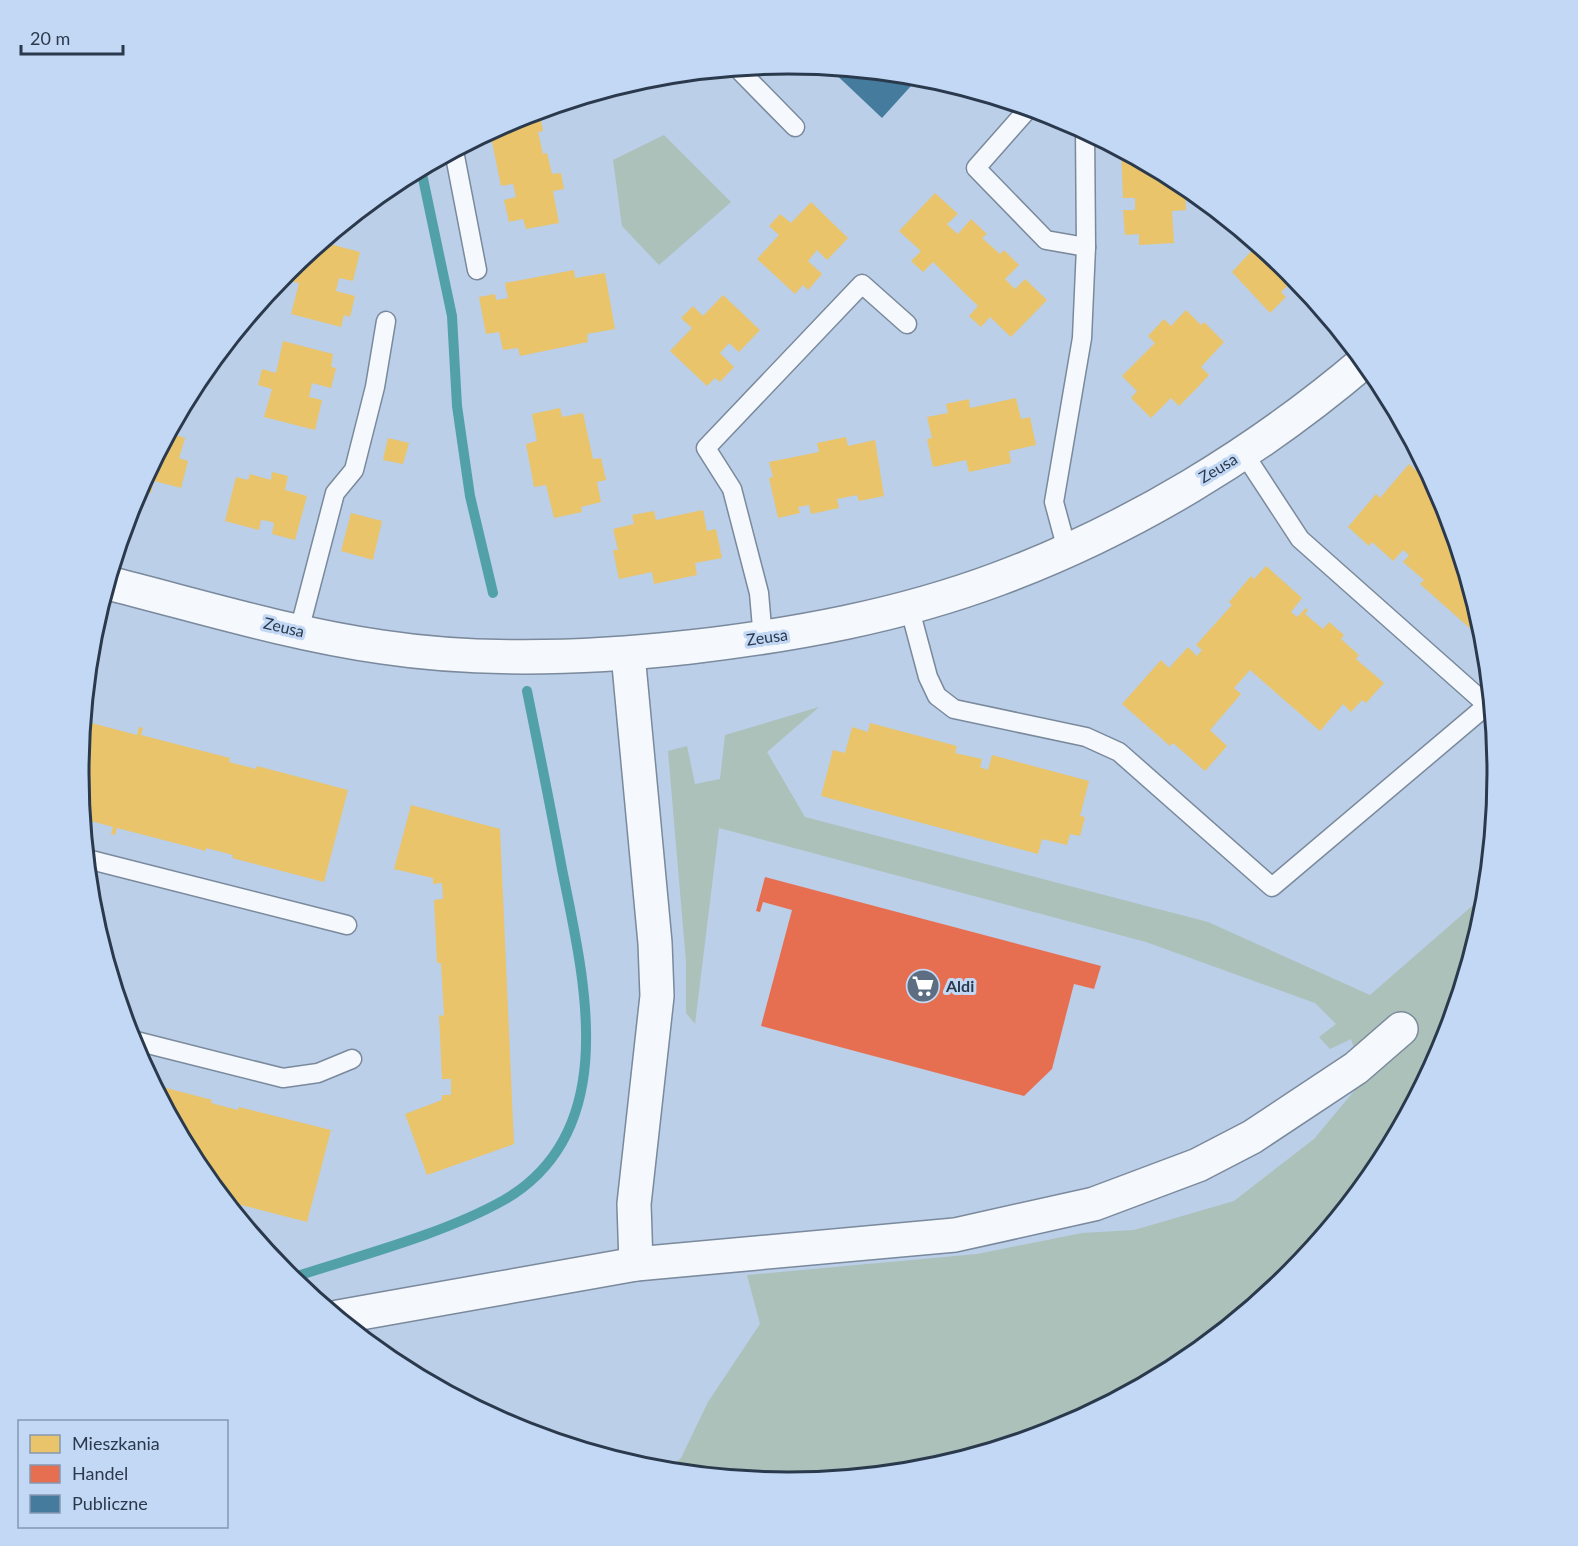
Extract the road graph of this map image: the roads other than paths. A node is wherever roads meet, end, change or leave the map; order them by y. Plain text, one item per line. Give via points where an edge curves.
1 (744, 75) edge
2 (1023, 114) edge
3 (795, 126) dead end
4 (1085, 140) edge
5 (455, 159) edge
6 (1086, 247) junction
7 (477, 270) dead end
8 (386, 321) dead end
9 (907, 324) dead end
10 (1358, 367) edge
11 (1243, 452) junction
12 (1067, 550) junction
13 (115, 585) edge
14 (909, 606) junction
15 (299, 631) junction
16 (763, 639) junction
17 (628, 654) junction
18 (1485, 699) edge
19 (1485, 706) edge
20 (95, 861) edge
21 (347, 925) dead end
22 (1401, 1029) dead end
23 (144, 1043) edge
24 (352, 1059) dead end
25 (636, 1264) junction
26 (348, 1315) edge

1 - 3 lane
2 - 6 lane via 976,168 1046,240
4 - 6 lane
5 - 7 lane
6 - 12 lane via 1082,338 1054,502
8 - 15 lane via 375,387 354,470 335,493
9 - 16 lane via 862,284 706,448 732,489 759,593
10 - 11 street, Zeusa
11 - 12 street, Zeusa via 1154,507
11 - 18 lane via 1300,539
12 - 14 street, Zeusa via 996,580
13 - 15 street, Zeusa
14 - 16 street, Zeusa
14 - 19 lane via 937,696 954,709 1086,737 1119,752 1272,886
15 - 17 street, Zeusa via 384,648 491,655
16 - 17 street, Zeusa
17 - 25 street via 657,996 634,1204
20 - 21 lane
22 - 25 street via 1356,1068 1252,1137 1198,1165 1094,1204 955,1235
23 - 24 lane via 283,1078 318,1073
25 - 26 street

